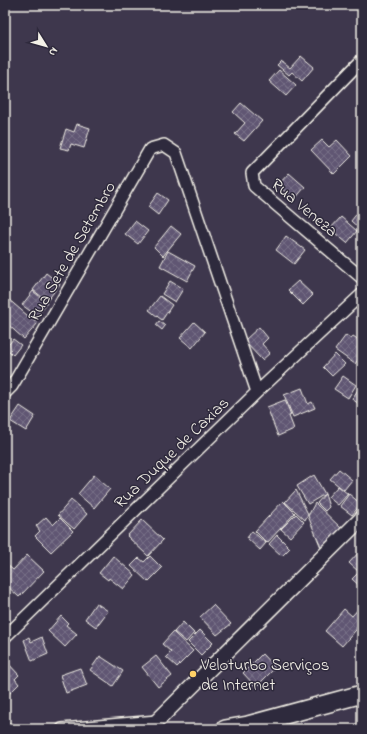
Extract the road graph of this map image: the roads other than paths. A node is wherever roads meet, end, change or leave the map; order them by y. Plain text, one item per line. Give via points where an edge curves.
1 (362, 60) edge
2 (362, 278) edge
3 (362, 294) edge
4 (7, 386) edge
5 (258, 392) junction
6 (361, 521) edge
7 (5, 636) edge
8 (362, 694) edge
9 (153, 725) edge
10 (5, 729) edge
11 (8, 729) edge
12 (62, 729) edge
13 (225, 729) edge

1 - 2 street, Rua Veneza via 252,173 254,186
3 - 5 street, Rua Duque de Caxias
4 - 5 street, Rua Sete de Setembro via 150,149 164,145 176,153
5 - 7 street, Rua Duque de Caxias
6 - 9 street
8 - 13 main road
9 - 12 street
10 - 11 street

